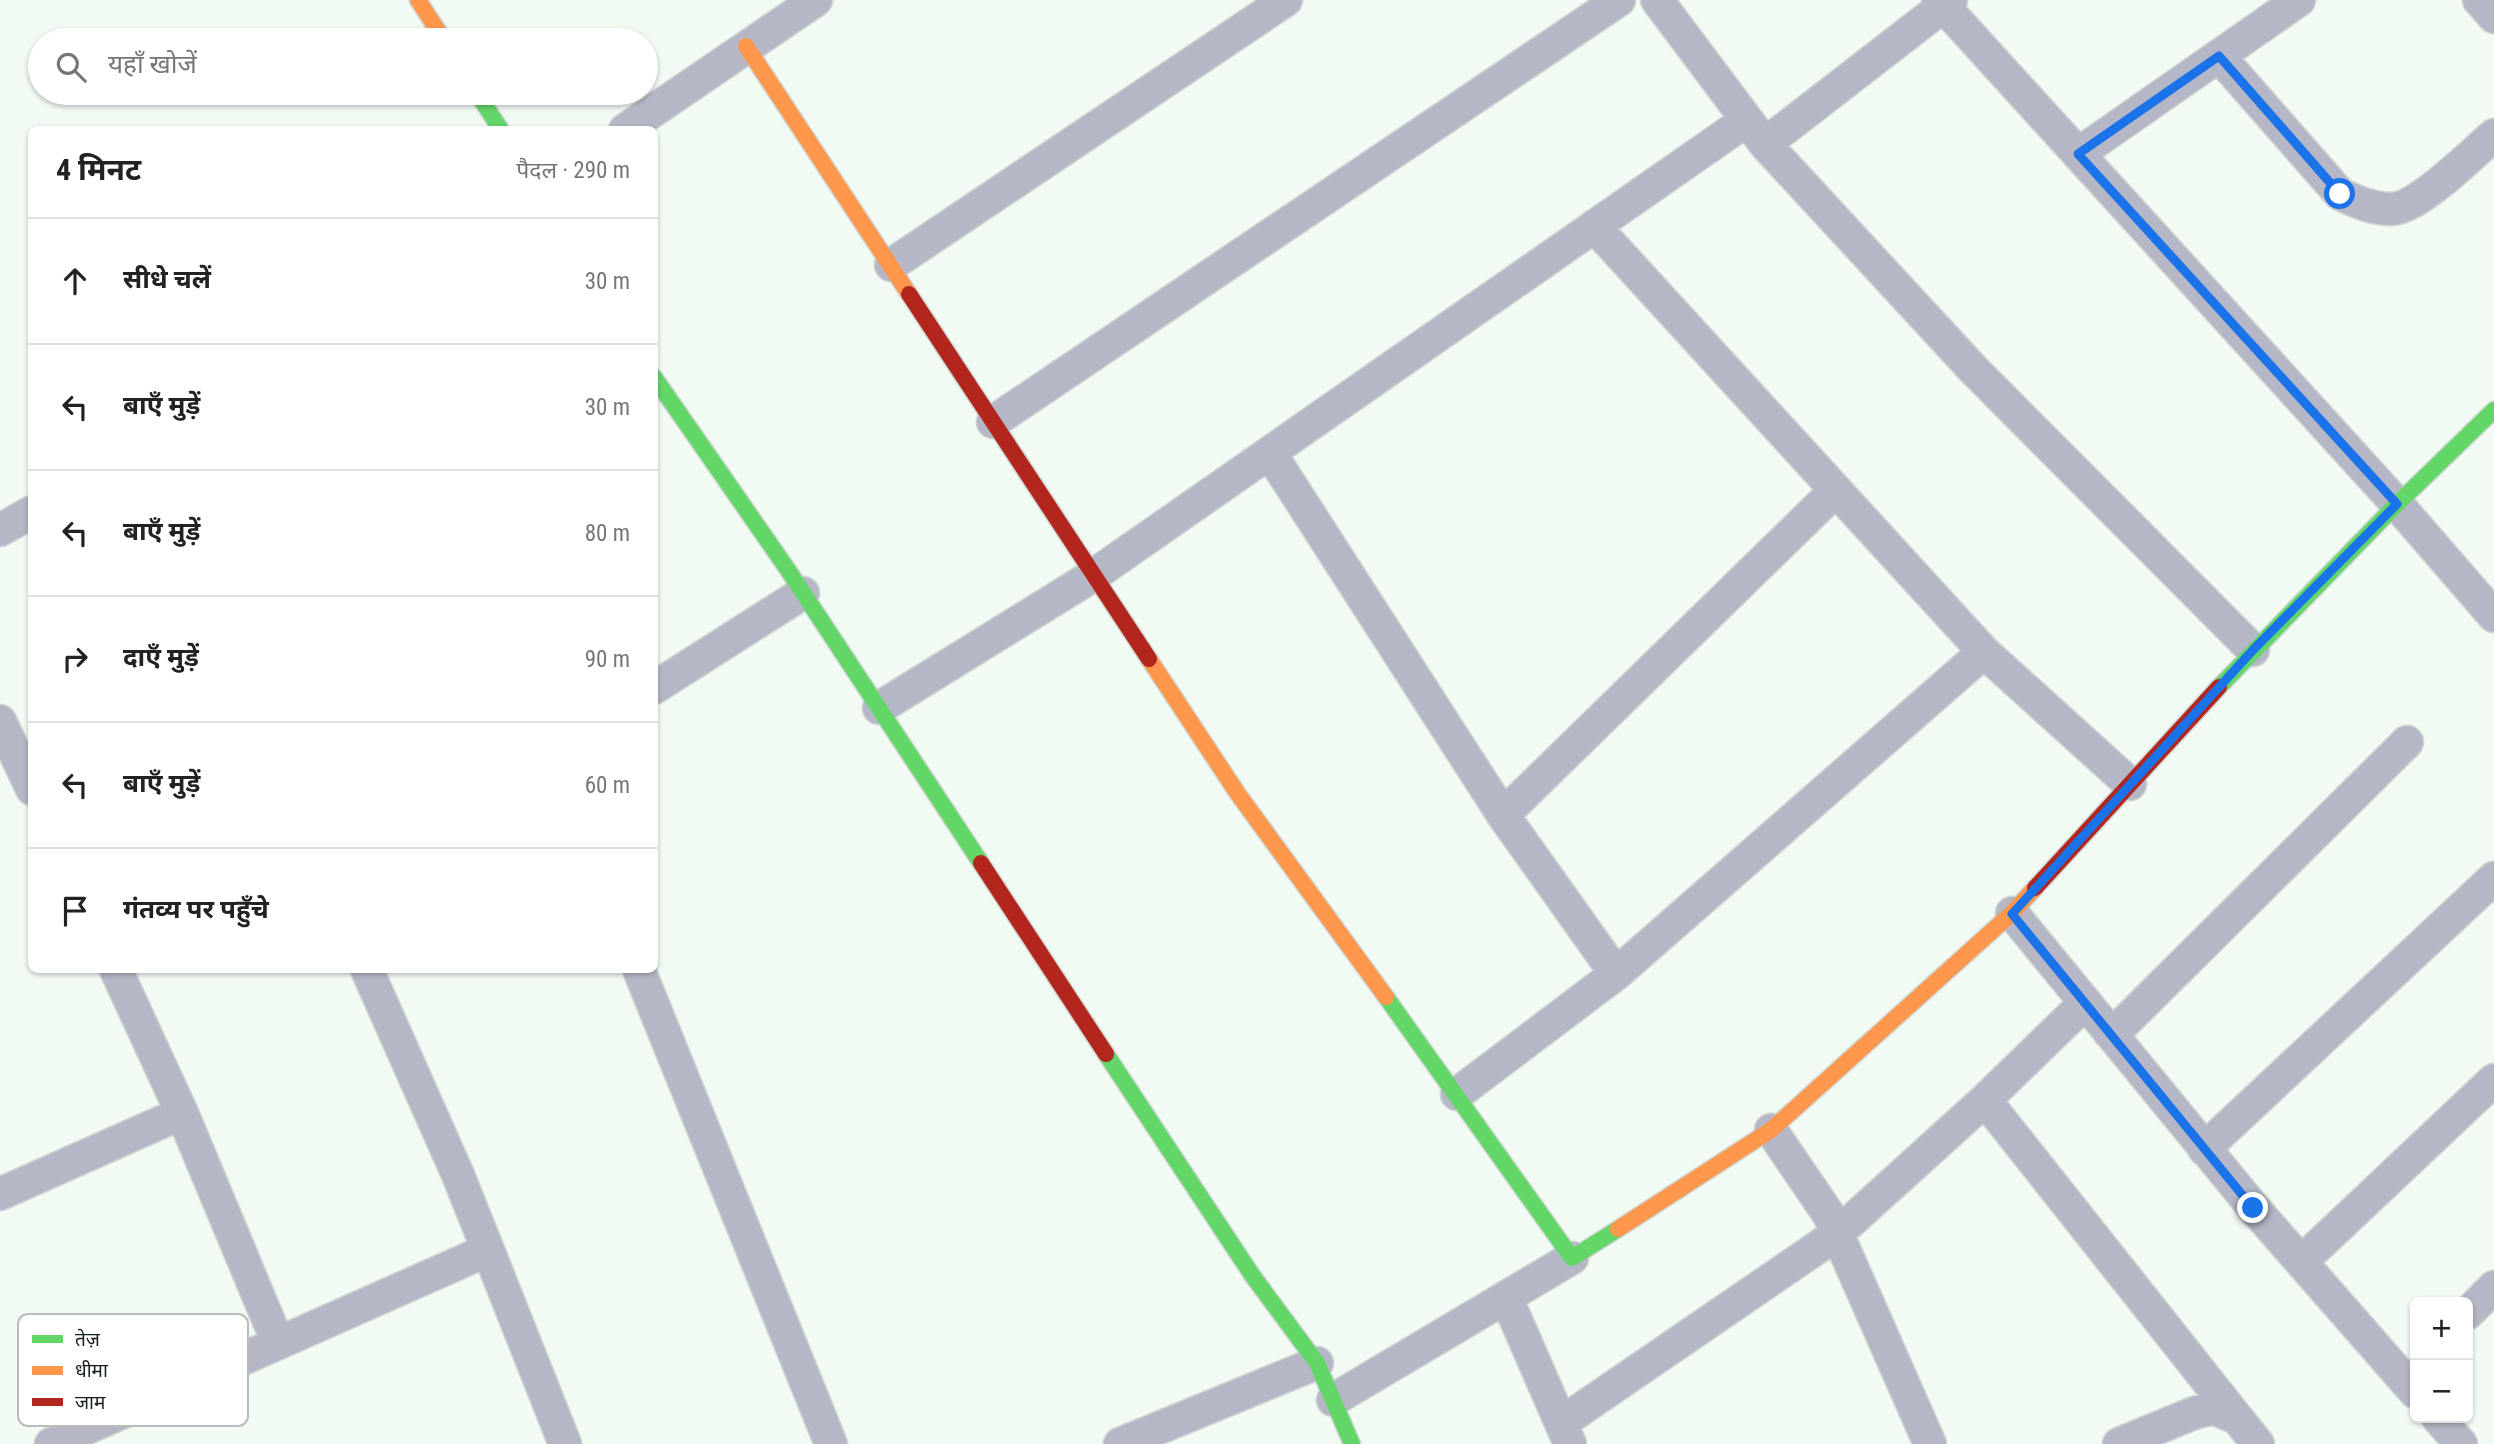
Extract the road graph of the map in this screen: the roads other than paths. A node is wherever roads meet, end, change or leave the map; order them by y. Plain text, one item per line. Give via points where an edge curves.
1 (418, 0) edge
2 (816, 0) edge
3 (1286, 0) edge
4 (1619, 0) edge
5 (1657, 0) edge
6 (2299, 0) edge
7 (2479, 0) edge
8 (1944, 2) edge
9 (2494, 17) edge
10 (436, 28) edge
11 (746, 46) junction
12 (2219, 56) junction
13 (485, 105) edge
14 (498, 126) edge
15 (631, 126) edge
16 (1756, 132) junction
17 (2494, 135) edge
18 (2078, 154) junction
19 (1595, 226) junction
20 (891, 265) junction
21 (658, 392) edge
22 (663, 410) edge
23 (2494, 410) edge
24 (993, 422) junction
25 (1270, 453) junction
26 (1836, 490) junction
27 (2397, 504) junction
28 (28, 514) edge
29 (0, 530) edge
30 (1094, 575) junction
31 (803, 593) junction
32 (2494, 616) edge
33 (2253, 650) junction
34 (1984, 652) junction
35 (658, 685) edge
36 (878, 708) junction
37 (0, 721) edge
38 (2406, 742) dead end
39 (28, 780) edge
40 (2130, 785) junction
41 (1503, 814) junction
42 (2494, 878) edge
43 (2012, 914) junction
44 (117, 973) edge
45 (368, 973) edge
46 (640, 973) edge
47 (1616, 974) junction
48 (2085, 1003) junction
49 (2109, 1032) junction
50 (2494, 1080) edge
51 (1457, 1094) junction
52 (1985, 1100) junction
53 (182, 1112) junction
54 (1771, 1130) junction
55 (2204, 1149) junction
56 (0, 1194) edge
57 (1838, 1234) junction
58 (488, 1250) junction
59 (1572, 1258) junction
60 (2301, 1262) junction
61 (2494, 1287) edge
62 (1506, 1297) junction
63 (2473, 1308) edge
64 (278, 1343) junction
65 (248, 1356) edge
66 (1317, 1363) junction
67 (2410, 1377) edge
68 (1333, 1400) junction
69 (2237, 1418) junction
70 (2442, 1423) edge
71 (93, 1426) edge
72 (1565, 1434) edge
73 (55, 1443) edge
74 (565, 1444) edge
75 (831, 1444) edge
76 (1120, 1444) edge
77 (1352, 1444) edge
78 (1930, 1444) edge
79 (2119, 1444) edge
80 (2258, 1444) edge
81 (2461, 1444) edge

1 - 10 street
2 - 11 street
3 - 20 street
4 - 24 street
5 - 16 street
6 - 12 street
7 - 9 street
8 - 16 street
8 - 18 street
11 - 15 street
11 - 20 street
12 - 17 street via 2340,194 2366,206 2395,209 2423,197
12 - 18 street
13 - 14 street
16 - 19 street
16 - 33 street via 1973,369
18 - 27 street
19 - 25 street
19 - 26 street
20 - 24 street
21 - 22 street
22 - 31 street
23 - 27 street
24 - 30 street
25 - 30 street
25 - 41 street
26 - 34 street
26 - 41 street
27 - 32 street
27 - 33 street
28 - 29 street
30 - 36 street
30 - 51 street via 1238,794
31 - 35 street
31 - 36 street
33 - 40 street
34 - 40 street
34 - 47 street
36 - 66 street via 1252,1275
37 - 39 street
38 - 49 street
40 - 43 street
41 - 47 street
42 - 55 street
43 - 48 street
43 - 54 street
44 - 53 street
45 - 58 street
46 - 75 street
47 - 51 street
48 - 49 street
48 - 52 street
49 - 55 street
50 - 60 street
51 - 59 street
52 - 57 street
52 - 69 street
53 - 56 street
53 - 64 street
54 - 57 street
54 - 59 street
55 - 60 street
57 - 72 street
57 - 78 street
58 - 64 street
58 - 74 street
59 - 62 street
60 - 67 street
61 - 63 street
62 - 68 street
62 - 72 street
64 - 65 street
66 - 68 street
66 - 76 street
68 - 77 street
69 - 79 street via 2213,1408
69 - 80 street
70 - 81 street
71 - 73 street

